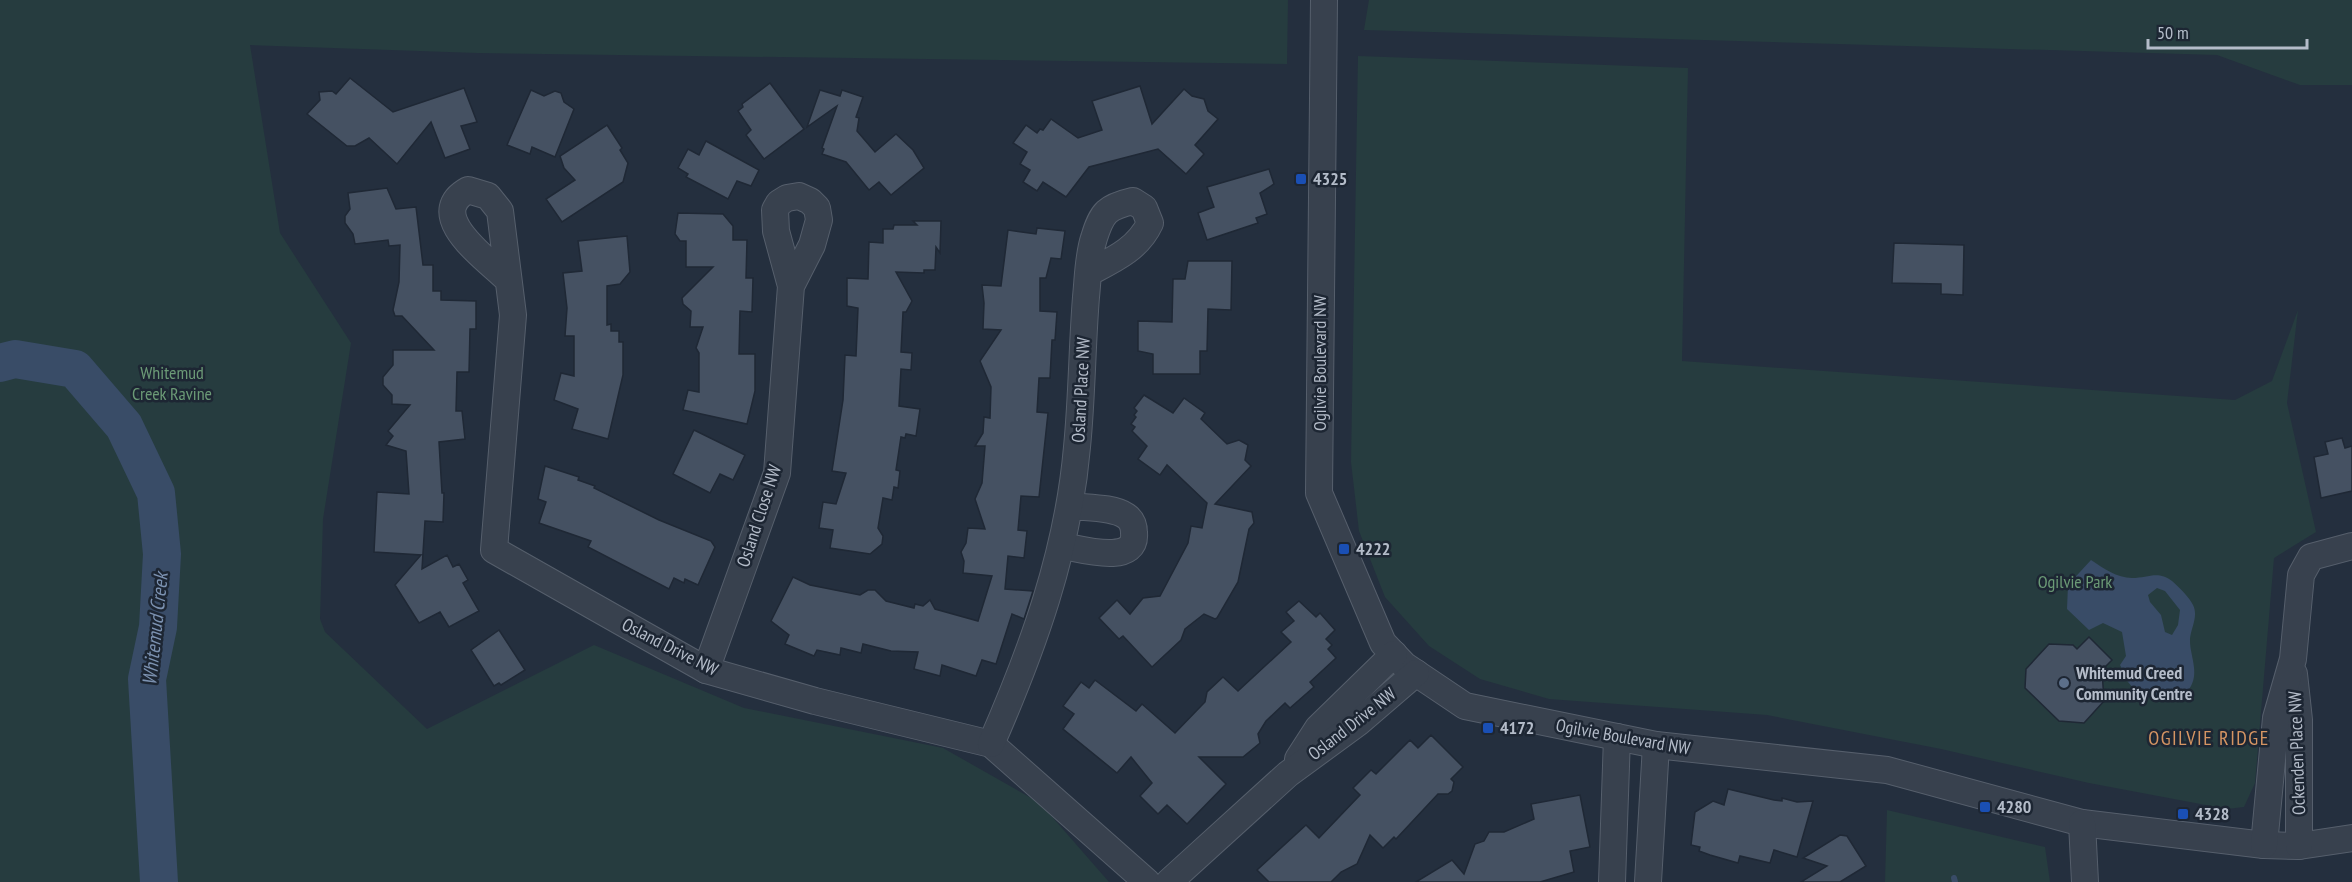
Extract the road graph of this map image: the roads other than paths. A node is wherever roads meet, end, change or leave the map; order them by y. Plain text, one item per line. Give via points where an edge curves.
1 (1324, 0) edge
2 (1088, 273) dead end
3 (508, 280) dead end
4 (791, 286) dead end
5 (1071, 506) junction
6 (1063, 546) junction
7 (2352, 546) edge
8 (1394, 654) junction
9 (2293, 659) junction
10 (706, 670) junction
11 (1416, 673) junction
12 (1617, 737) junction
13 (991, 744) junction
14 (1656, 746) junction
15 (1287, 774) junction
16 (2082, 824) junction
17 (2352, 838) edge
18 (2264, 845) junction
19 (2299, 846) junction
20 (1147, 882) edge
21 (1169, 882) edge
22 (1612, 882) edge
23 (1648, 882) edge
24 (2085, 882) edge

1 - 8 street, Ogilvie Boulevard NW via 1319,493 1383,643
2 - 5 street, Osland Place NW
3 - 10 street, Osland Drive NW via 513,315 494,550
4 - 10 street, Osland Close NW via 777,473
5 - 6 street, Osland Place NW
5 - 6 street via 1128,517 1135,536 1131,547 1123,552
6 - 13 street, Osland Place NW via 1018,682
7 - 9 street, Ockenden Place NW via 2311,557 2304,567
8 - 11 street, Ogilvie Boulevard NW
8 - 15 street, Osland Drive NW via 1318,728
9 - 18 street, Ockenden Place NW via 2276,718
9 - 19 street, Ockenden Place NW via 2299,720
10 - 13 street, Osland Drive NW
11 - 12 street, Ogilvie Boulevard NW via 1465,706
11 - 15 street, Osland Drive NW via 1359,722
12 - 14 street, Ogilvie Boulevard NW
12 - 22 street
13 - 20 street, Osland Drive NW
14 - 16 street, Ogilvie Boulevard NW via 1887,770
14 - 23 street
15 - 21 street, Osland Drive NW
16 - 18 street, Ogilvie Boulevard NW
16 - 24 street
17 - 19 street, Ogilvie Boulevard NW
18 - 19 street, Ogilvie Boulevard NW

